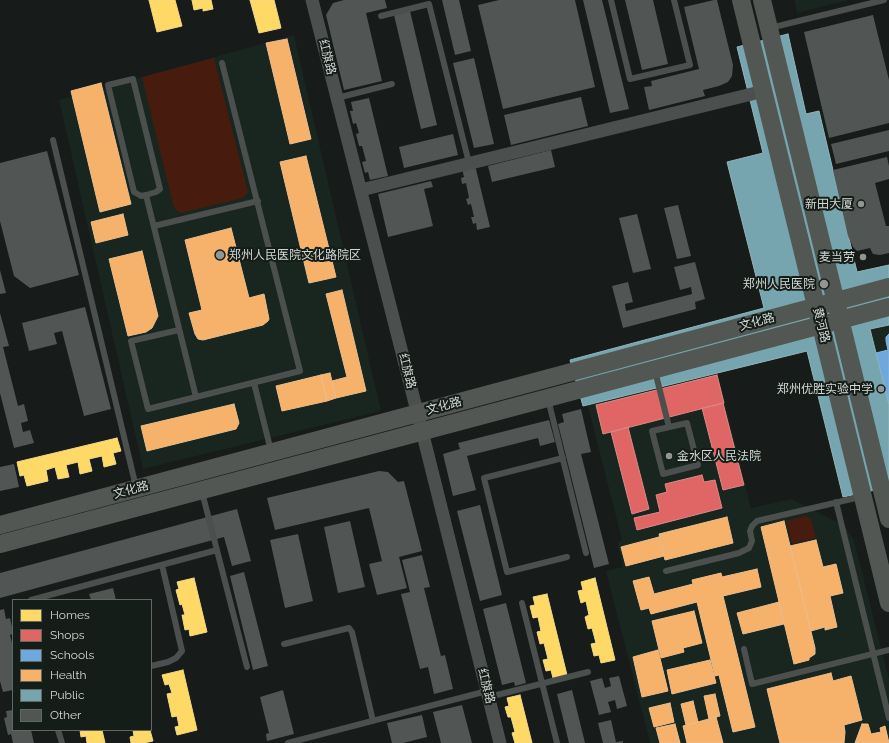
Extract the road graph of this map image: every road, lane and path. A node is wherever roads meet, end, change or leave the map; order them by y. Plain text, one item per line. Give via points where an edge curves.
1 (312, 0) edge
2 (611, 0) edge
3 (674, 0) edge
4 (741, 0) edge
5 (762, 0) edge
6 (884, 0) edge
7 (380, 16) dead end
8 (769, 28) junction
9 (222, 63) dead end
10 (392, 84) dead end
11 (764, 91) junction
12 (337, 98) junction
13 (53, 140) dead end
14 (470, 163) junction
15 (361, 190) junction
16 (146, 195) junction
17 (258, 201) junction
18 (154, 226) junction
19 (889, 287) edge
20 (836, 301) junction
21 (816, 306) junction
22 (889, 307) edge
23 (840, 320) junction
24 (821, 325) junction
25 (179, 330) junction
26 (654, 369) junction
27 (254, 383) junction
28 (196, 397) junction
29 (548, 398) junction
30 (418, 413) junction
31 (669, 427) junction
32 (422, 431) junction
33 (271, 452) junction
34 (563, 458) junction
35 (136, 488) junction
36 (202, 490) junction
37 (863, 496) junction
38 (836, 502) junction
39 (889, 519) edge
40 (0, 525) edge
41 (0, 544) edge
42 (217, 550) junction
43 (586, 553) dead end
44 (567, 557) dead end
45 (162, 565) junction
46 (666, 571) dead end
47 (35, 599) edge
48 (522, 603) dead end
49 (889, 603) edge
50 (284, 644) dead end
51 (744, 649) dead end
52 (889, 650) edge
53 (873, 654) junction
54 (152, 666) edge
55 (247, 667) dead end
56 (588, 672) dead end
57 (542, 684) junction
58 (488, 694) junction
59 (889, 718) edge
60 (373, 721) junction
61 (58, 731) edge
62 (62, 743) edge
63 (288, 743) edge
64 (500, 743) edge
65 (557, 743) edge

1 - 12 street, 红旗路
2 - 3 lane via 630,79 690,65
4 - 11 main road, 黄河路
5 - 8 main road, 黄河路
6 - 8 lane
7 - 14 lane via 429,4
8 - 20 main road, 黄河路
9 - 17 lane
10 - 12 lane
11 - 14 street
11 - 21 main road, 黄河路
12 - 15 street, 红旗路
13 - 35 lane
14 - 15 street
15 - 30 street, 红旗路
16 - 16 lane via 141,196 134,192 108,85 133,79 160,189
16 - 18 lane
17 - 18 lane
17 - 27 lane via 300,371
18 - 25 lane
19 - 20 main road, 文化路
20 - 21 main road, 文化路
20 - 23 main road, 黄河路
21 - 24 main road, 黄河路
21 - 30 main road, 文化路
22 - 23 main road, 文化路
23 - 24 main road, 文化路
23 - 39 main road, 黄河路
24 - 26 main road, 文化路
24 - 37 main road, 黄河路
25 - 28 lane
25 - 28 lane via 131,341 148,409
26 - 29 main road, 文化路
26 - 31 lane
27 - 28 lane
27 - 33 lane
29 - 32 main road, 文化路
29 - 34 lane
30 - 32 street, 红旗路
30 - 33 main road, 文化路
31 - 31 lane via 652,431 663,474 698,465 687,423
32 - 36 main road, 文化路
32 - 58 street, 红旗路
33 - 35 main road, 文化路
34 - 43 lane
34 - 44 lane via 484,478 507,572
35 - 40 main road, 文化路
36 - 41 main road, 文化路
36 - 42 lane
37 - 38 lane
37 - 49 main road, 黄河路
38 - 46 lane via 757,521 750,531 752,541 748,548 739,553
38 - 53 lane
42 - 45 lane
42 - 55 lane
45 - 47 lane
45 - 54 lane via 182,651 172,660
48 - 57 lane
50 - 60 lane via 349,628
51 - 53 lane via 752,684
52 - 53 lane
53 - 59 lane
56 - 57 lane
57 - 58 lane
57 - 65 lane
58 - 60 lane
58 - 64 street, 红旗路
60 - 63 lane
61 - 62 lane

